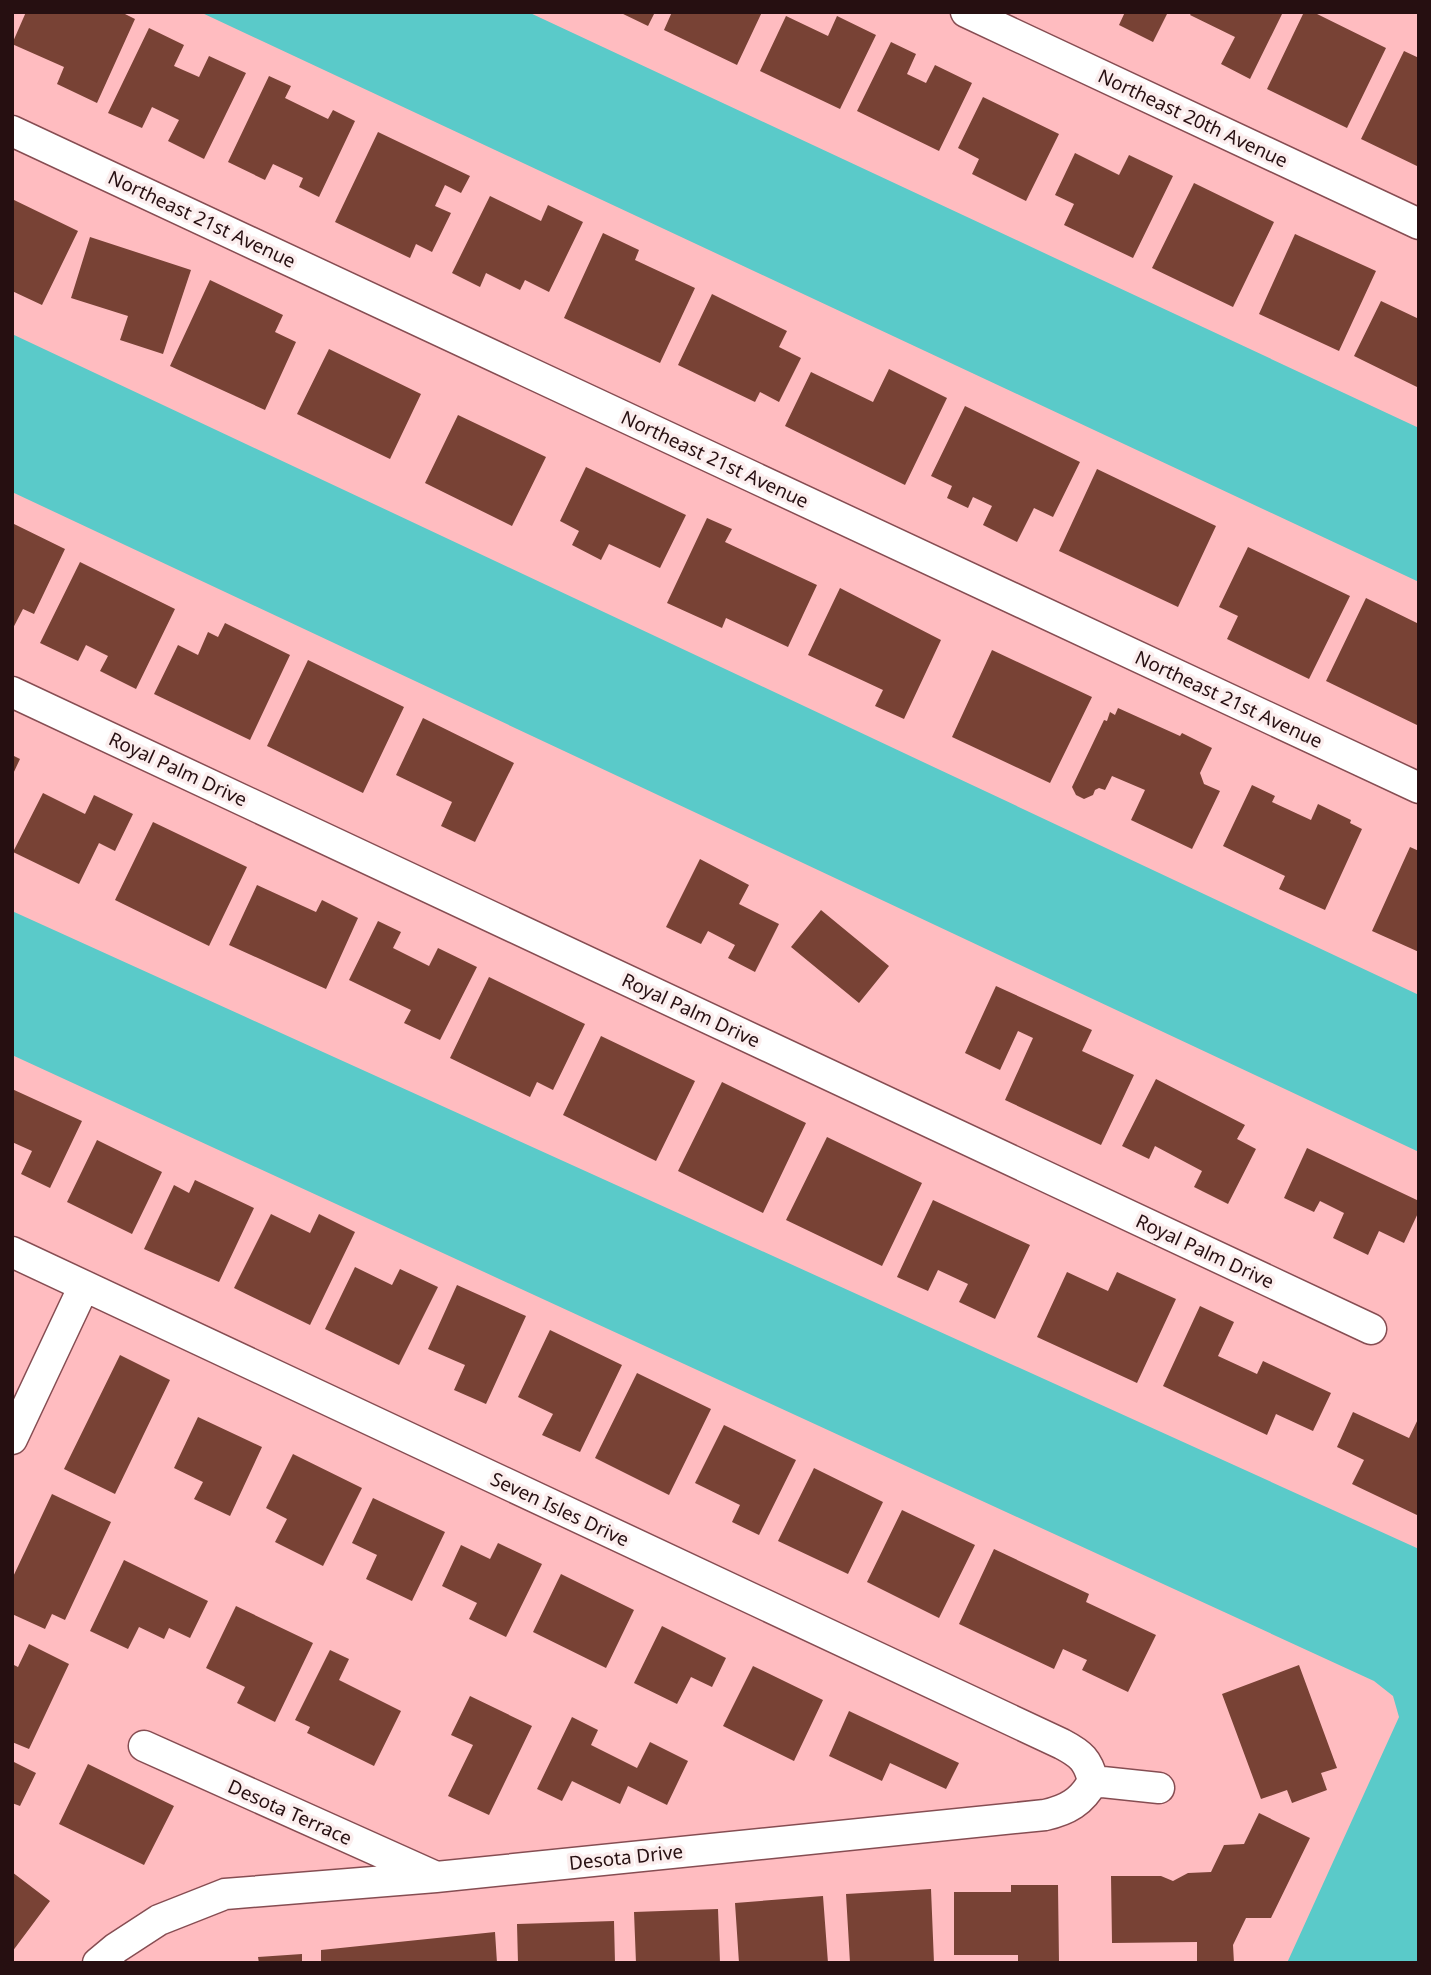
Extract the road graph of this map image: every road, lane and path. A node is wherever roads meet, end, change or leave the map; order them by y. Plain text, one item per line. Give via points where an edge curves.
1 (967, 12) edge
2 (12, 131) edge
3 (1419, 224) edge
4 (12, 692) edge
5 (1419, 788) edge
6 (12, 1252) edge
7 (84, 1286) junction
8 (1371, 1329) dead end
9 (12, 1438) edge
10 (144, 1746) dead end
11 (1093, 1782) junction
12 (1159, 1788) dead end
13 (436, 1877) junction
14 (98, 1963) edge

1 - 3 street, Northeast 20th Avenue
2 - 5 street, Northeast 21st Avenue
4 - 8 street, Royal Palm Drive
6 - 7 street, Seven Isles Drive
7 - 9 street
7 - 11 street, Seven Isles Drive via 1062,1744 1079,1753
10 - 13 street, Desota Terrace
11 - 12 street
11 - 13 street, Desota Drive via 1080,1800 1045,1815
13 - 14 street, Desota Drive via 225,1894 159,1920

